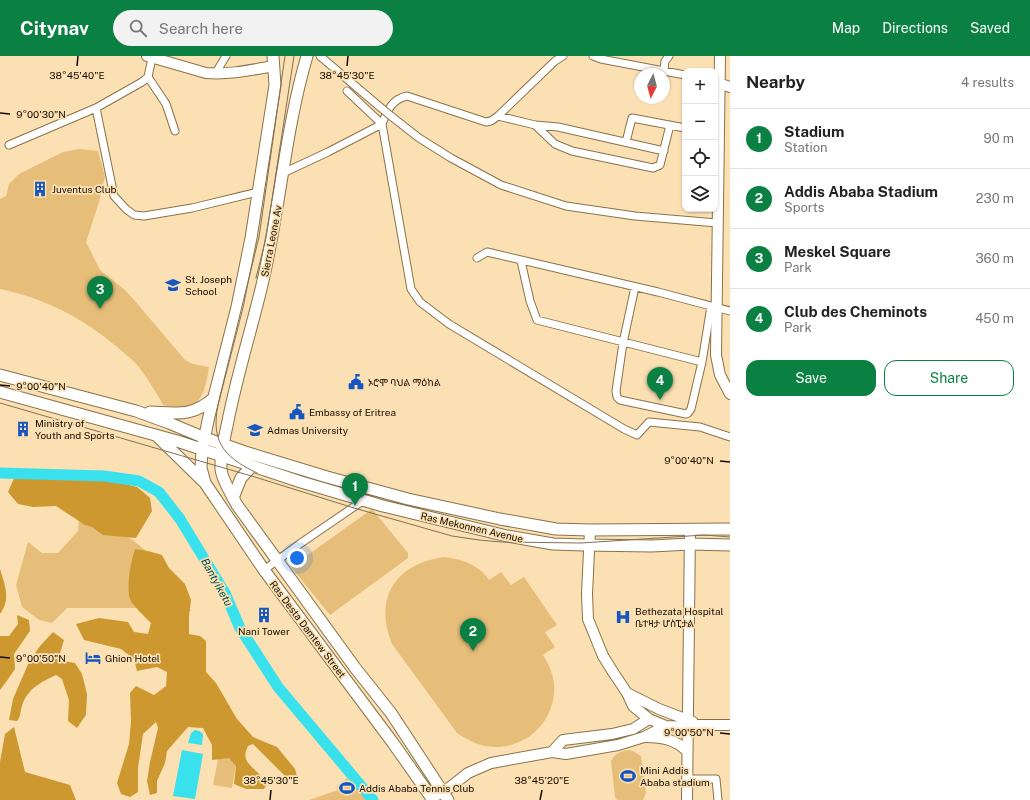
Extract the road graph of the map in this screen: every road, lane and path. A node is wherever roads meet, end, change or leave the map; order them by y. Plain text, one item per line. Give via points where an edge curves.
1 (226, 56) edge
2 (307, 56) edge
3 (320, 56) edge
4 (563, 56) edge
5 (593, 56) edge
6 (669, 56) edge
7 (720, 56) edge
8 (149, 57) edge
9 (274, 61) edge
10 (653, 68) edge
11 (664, 68) edge
12 (670, 71) edge
13 (718, 73) edge
14 (215, 74) junction
15 (682, 74) edge
16 (148, 77) junction
17 (718, 82) edge
18 (730, 87) edge
19 (347, 91) dead end
20 (96, 108) junction
21 (498, 116) junction
22 (382, 124) junction
23 (535, 125) junction
24 (670, 125) junction
25 (682, 127) edge
26 (175, 131) dead end
27 (717, 140) edge
28 (626, 142) junction
29 (9, 145) dead end
30 (664, 150) junction
31 (283, 173) junction
32 (258, 192) junction
33 (717, 223) junction
34 (478, 258) dead end
35 (521, 261) junction
36 (635, 287) junction
37 (713, 307) junction
38 (730, 311) edge
39 (623, 343) junction
40 (702, 362) junction
41 (0, 375) edge
42 (0, 392) edge
43 (730, 394) edge
44 (214, 398) junction
45 (136, 412) junction
46 (227, 425) junction
47 (157, 436) junction
48 (730, 437) edge
49 (205, 438) junction
50 (224, 444) junction
51 (202, 450) junction
52 (245, 452) junction
53 (222, 456) junction
54 (252, 466) junction
55 (205, 484) junction
56 (234, 498) junction
57 (364, 500) junction
58 (690, 529) junction
59 (730, 529) edge
60 (590, 530) junction
61 (690, 544) junction
62 (590, 545) junction
63 (730, 545) edge
64 (277, 560) junction
65 (264, 570) junction
66 (627, 693) junction
67 (649, 719) junction
68 (687, 724) junction
69 (730, 725) edge
70 (666, 726) junction
71 (644, 737) junction
72 (688, 751) junction
73 (552, 752) junction
74 (688, 779) junction
75 (445, 796) edge
76 (432, 799) edge
77 (687, 800) edge
78 (718, 800) edge

1 - 14 street
2 - 31 main road, Sierra Leone Av via 298,86
3 - 33 street, bridge via 419,138 501,185 566,206 635,216
4 - 21 street
5 - 10 street
6 - 11 street
7 - 13 main road
8 - 14 main road
8 - 16 street
9 - 14 main road via 233,73
9 - 32 main road, Ras Desta Damtew Street via 275,85
12 - 15 street
16 - 20 street
16 - 26 street via 166,104
17 - 18 main road
19 - 22 street
20 - 29 street
20 - 32 street via 114,196 134,214 144,216 192,208
21 - 22 street via 486,122 406,96 394,102
21 - 23 street
22 - 31 street
22 - 48 street via 411,289 420,302 449,324 637,435 649,422 700,427
23 - 28 street via 558,127
23 - 30 street via 555,144 653,168 660,165
24 - 25 street
24 - 28 street via 632,118
24 - 30 street
27 - 33 main road
28 - 30 street
31 - 46 main road, Sierra Leone Av via 272,242
32 - 44 main road, Ras Desta Damtew Street via 242,283
33 - 37 main road
34 - 35 street via 487,252
35 - 36 street
35 - 39 street via 537,320
36 - 37 street
36 - 39 street
37 - 38 street
37 - 40 street
37 - 43 main road via 717,364
39 - 40 street
39 - 40 street via 616,391 620,400 686,414 691,409
41 - 45 main road
42 - 47 main road, Ras Mekonnen Avenue
44 - 45 main road via 200,408 184,413
44 - 49 main road, Ras Desta Damtew Street
45 - 49 main road, Ras Mekonnen Avenue
46 - 50 main road, Sierra Leone Av
46 - 52 main road via 232,438
47 - 51 main road, Ras Mekonnen Avenue
47 - 55 main road
49 - 50 main road, Ras Mekonnen Avenue
49 - 51 main road, Ras Desta Damtew Street
50 - 52 main road, Ras Mekonnen Avenue
50 - 53 main road, Ras Desta Damtew Street
51 - 53 main road, Ras Mekonnen Avenue
51 - 55 main road, Ras Desta Damtew Street via 201,468
52 - 60 main road, Ras Mekonnen Avenue via 416,501 532,525
53 - 54 main road, Ras Mekonnen Avenue
53 - 56 main road, Ras Desta Damtew Street via 221,470
54 - 56 main road via 241,478
54 - 57 main road, Ras Mekonnen Avenue
55 - 65 main road, Ras Desta Damtew Street
56 - 64 main road, Ras Desta Damtew Street
57 - 62 main road, Ras Mekonnen Avenue via 516,538 553,544
57 - 64 street
58 - 59 main road, Ras Mekonnen Avenue
58 - 60 main road, Ras Mekonnen Avenue
58 - 61 main road
60 - 62 main road
61 - 62 main road, Ras Mekonnen Avenue
61 - 63 main road, Ras Mekonnen Avenue
61 - 68 main road
62 - 66 main road via 588,619 603,656
64 - 65 street
64 - 75 main road, Ras Desta Damtew Street via 391,713
65 - 76 main road, Ras Desta Damtew Street
66 - 67 main road via 633,706
66 - 68 main road
67 - 70 main road
67 - 73 main road via 633,729 563,740
68 - 69 main road
68 - 70 main road
68 - 72 main road
70 - 71 main road
71 - 72 main road via 672,740
71 - 73 main road via 618,745 566,754
72 - 74 main road
73 - 75 main road via 491,763 468,773
74 - 77 main road
74 - 78 street via 716,779
75 - 76 main road

